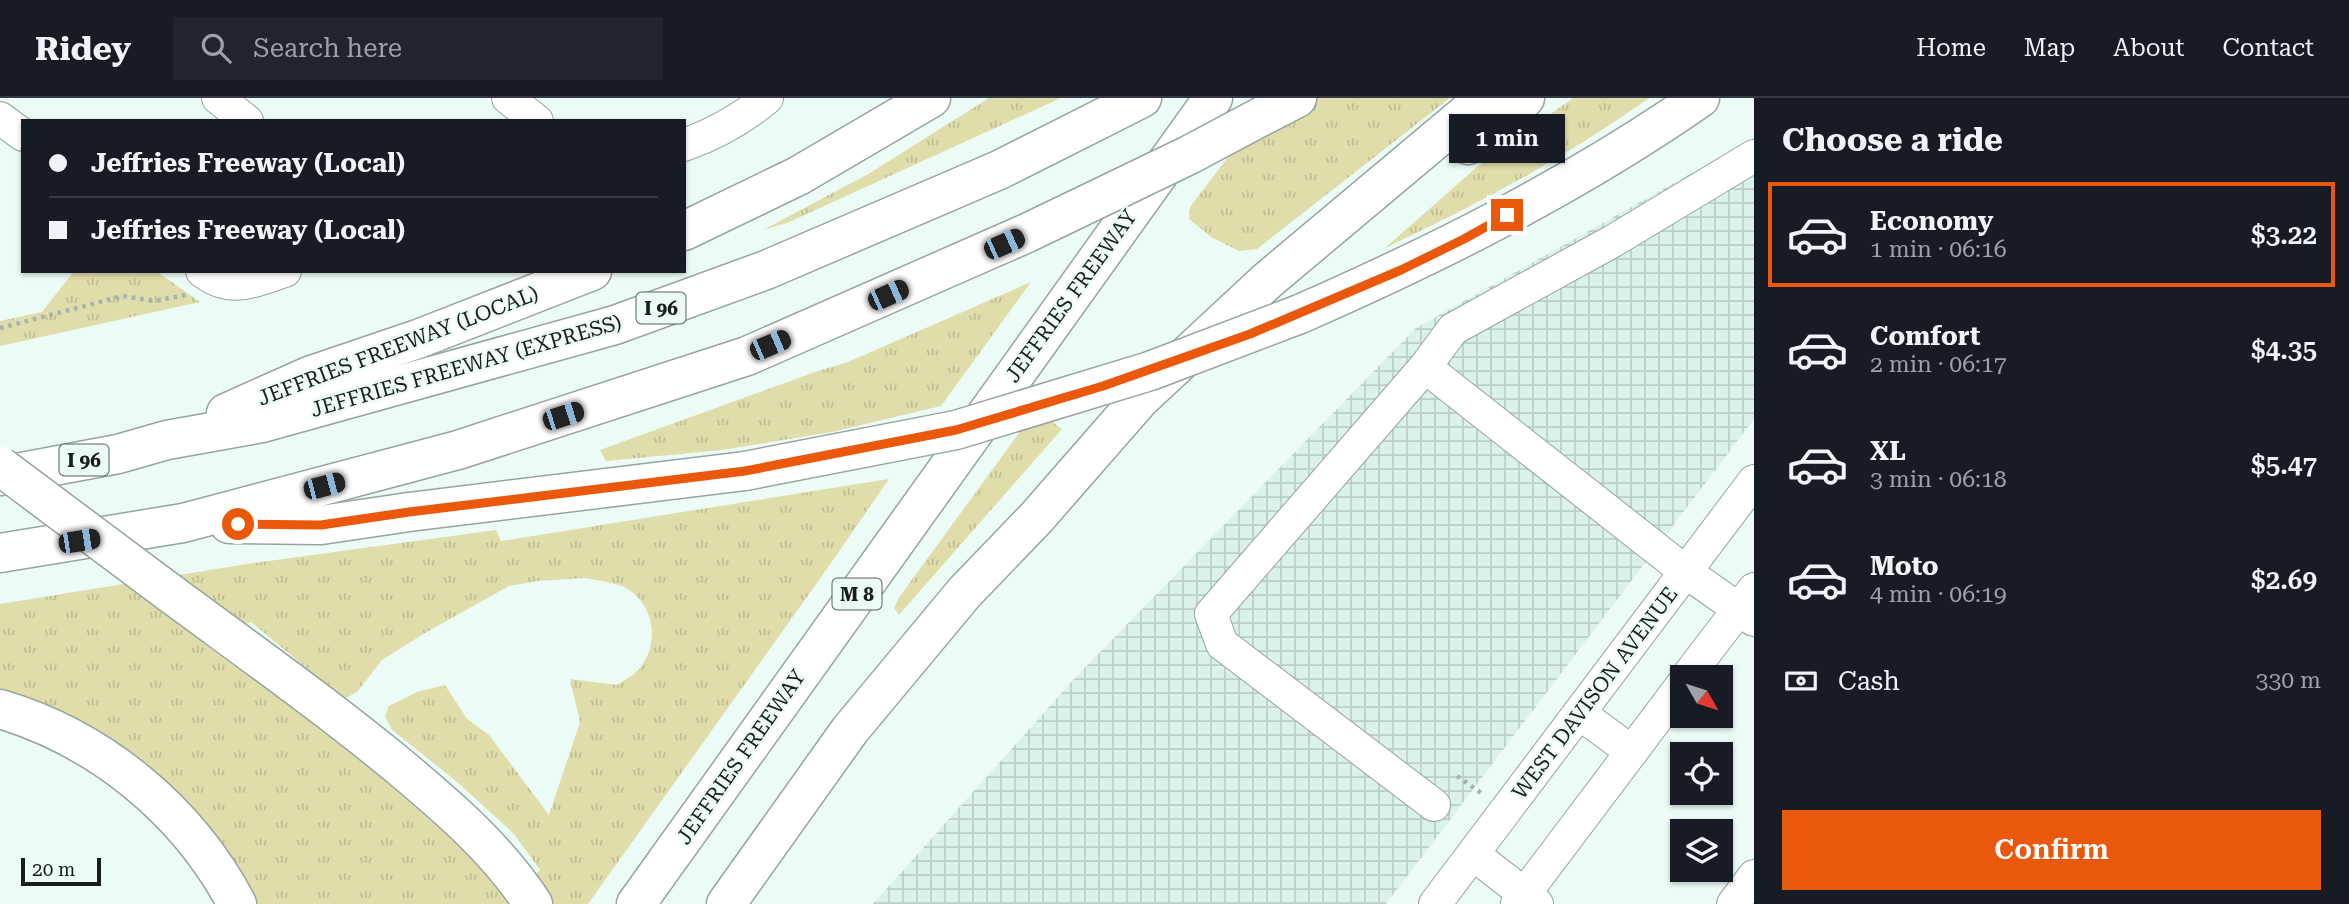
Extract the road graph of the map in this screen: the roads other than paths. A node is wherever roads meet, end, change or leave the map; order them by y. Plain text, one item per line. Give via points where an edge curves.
1 (218, 98) edge
2 (508, 98) edge
3 (767, 98) edge
4 (1213, 98) edge
5 (1485, 98) edge
6 (1525, 98) edge
7 (1700, 98) edge
8 (926, 101) edge
9 (1136, 101) edge
10 (1281, 106) edge
11 (0, 118) edge
12 (244, 119) edge
13 (534, 119) edge
14 (21, 134) edge
15 (686, 144) edge
16 (1754, 156) edge
17 (686, 230) edge
18 (278, 273) edge
19 (587, 273) edge
20 (215, 278) edge
21 (1424, 367) junction
22 (167, 440) junction
23 (0, 466) edge
24 (0, 476) edge
25 (1754, 481) edge
26 (1037, 517) junction
27 (183, 523) junction
28 (0, 554) edge
29 (1686, 572) junction
30 (1749, 606) edge
31 (1698, 665) edge
32 (1670, 701) edge
33 (0, 709) edge
34 (1579, 713) junction
35 (1632, 752) junction
36 (1434, 805) dead end
37 (1473, 854) junction
38 (1754, 876) edge
39 (528, 897) edge
40 (1527, 901) edge
41 (237, 904) edge
42 (636, 904) edge
43 (726, 904) edge
44 (1435, 904) edge
45 (1732, 904) edge

1 - 12 street
2 - 13 street
3 - 15 street via 710,136
4 - 42 highway, JEFFRIES FREEWAY / M 8
5 - 26 highway via 1268,280 1179,362 1140,399
6 - 26 highway via 1293,290
7 - 27 highway, bridge via 1464,239 1300,314 1150,371 968,426 745,471 321,525
8 - 17 highway via 798,176
9 - 22 highway, JEFFRIES FREEWAY (EXPRESS) / I 96 via 999,170 766,270 615,325 262,424
10 - 27 highway, bridge via 1027,233 747,356 458,450
11 - 14 street
16 - 21 street via 1453,329
18 - 20 street via 241,284
19 - 22 highway, JEFFRIES FREEWAY (LOCAL) / I 96 via 309,376
21 - 29 street
21 - 36 street via 1211,614 1222,644
22 - 24 highway, I 96
23 - 39 highway, bridge via 374,746 458,816
25 - 29 street, WEST DAVISON AVENUE
26 - 43 highway via 964,593 850,730
27 - 28 highway
29 - 30 street
29 - 34 street, WEST DAVISON AVENUE
30 - 31 street
32 - 35 street
33 - 41 highway via 86,747 142,786 173,814 223,878
34 - 35 street
34 - 37 street, WEST DAVISON AVENUE
35 - 40 street
37 - 40 street
37 - 44 street, WEST DAVISON AVENUE
38 - 45 street

